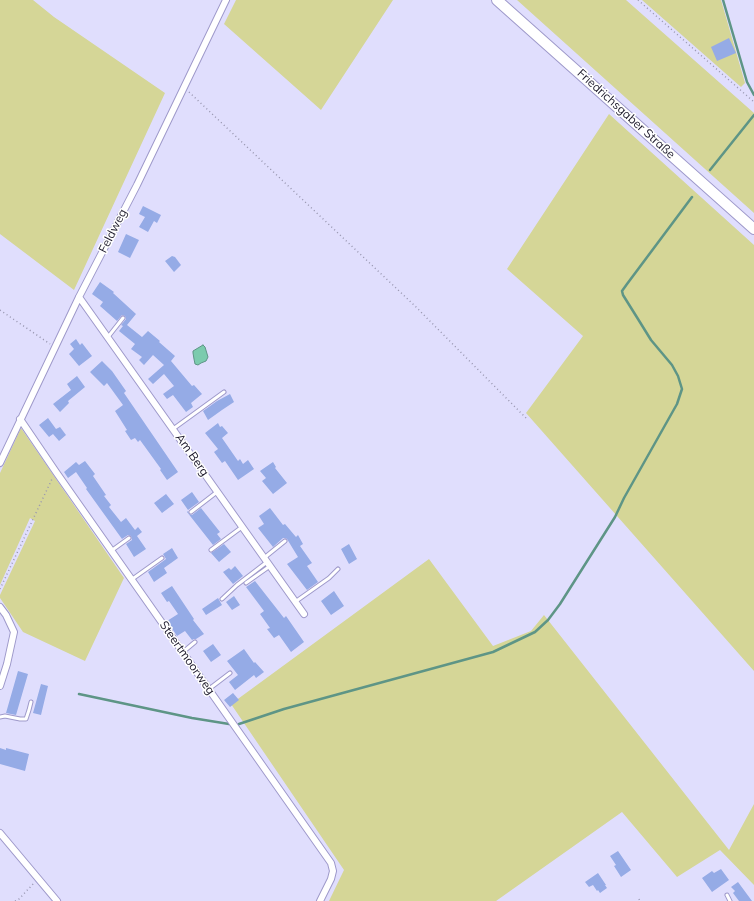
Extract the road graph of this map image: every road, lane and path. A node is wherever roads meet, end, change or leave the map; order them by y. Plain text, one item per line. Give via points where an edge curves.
1 (226, 0) edge
2 (498, 0) edge
3 (638, 0) edge
4 (184, 87) junction
5 (754, 102) edge
6 (754, 229) edge
7 (80, 297) junction
8 (0, 310) edge
9 (123, 318) dead end
10 (108, 337) junction
11 (55, 348) junction
12 (224, 392) dead end
13 (526, 418) dead end
14 (20, 419) junction
15 (173, 429) junction
16 (0, 463) edge
17 (56, 472) junction
18 (217, 492) junction
19 (191, 512) dead end
20 (242, 527) junction
21 (129, 538) dead end
22 (285, 542) dead end
23 (211, 550) dead end
24 (111, 551) junction
25 (162, 558) dead end
26 (267, 562) junction
27 (338, 569) dead end
28 (131, 580) junction
29 (246, 583) dead end
30 (0, 589) edge
31 (222, 599) dead end
32 (296, 602) junction
33 (0, 607) edge
34 (304, 614) dead end
35 (195, 642) dead end
36 (183, 652) junction
37 (230, 673) dead end
38 (0, 686) edge
39 (209, 689) junction
40 (31, 702) dead end
41 (0, 717) edge
42 (0, 833) edge
43 (38, 878) junction
44 (727, 895) dead end
45 (15, 901) edge
46 (57, 901) edge
47 (320, 901) edge
48 (730, 901) edge

1 - 4 street, Feldweg
2 - 6 main road, Friedrichsgaber Straße
3 - 5 path
4 - 7 street, Feldweg
4 - 13 path via 414,305
7 - 10 street, Am Berg
7 - 11 street, Feldweg
8 - 11 path
9 - 10 lane
10 - 15 street, Am Berg
11 - 14 street, Feldweg
12 - 15 lane
14 - 16 street, Feldweg
14 - 17 street, Steertmoorweg
15 - 18 street, Am Berg
17 - 24 street, Steertmoorweg
17 - 30 path
18 - 19 lane
18 - 20 street, Am Berg
20 - 23 lane
20 - 26 street, Am Berg
21 - 24 lane
22 - 26 lane
24 - 28 street, Steertmoorweg
25 - 28 lane
26 - 29 lane
26 - 31 lane
26 - 32 street, Am Berg
27 - 32 lane
28 - 36 street, Steertmoorweg
32 - 34 street, Am Berg
33 - 38 street via 14,632
35 - 36 lane
36 - 39 street, Steertmoorweg
37 - 39 lane
39 - 47 street, Steertmoorweg via 331,864 331,879
40 - 41 lane via 26,719
42 - 43 street
43 - 45 path
43 - 46 street
44 - 48 lane

